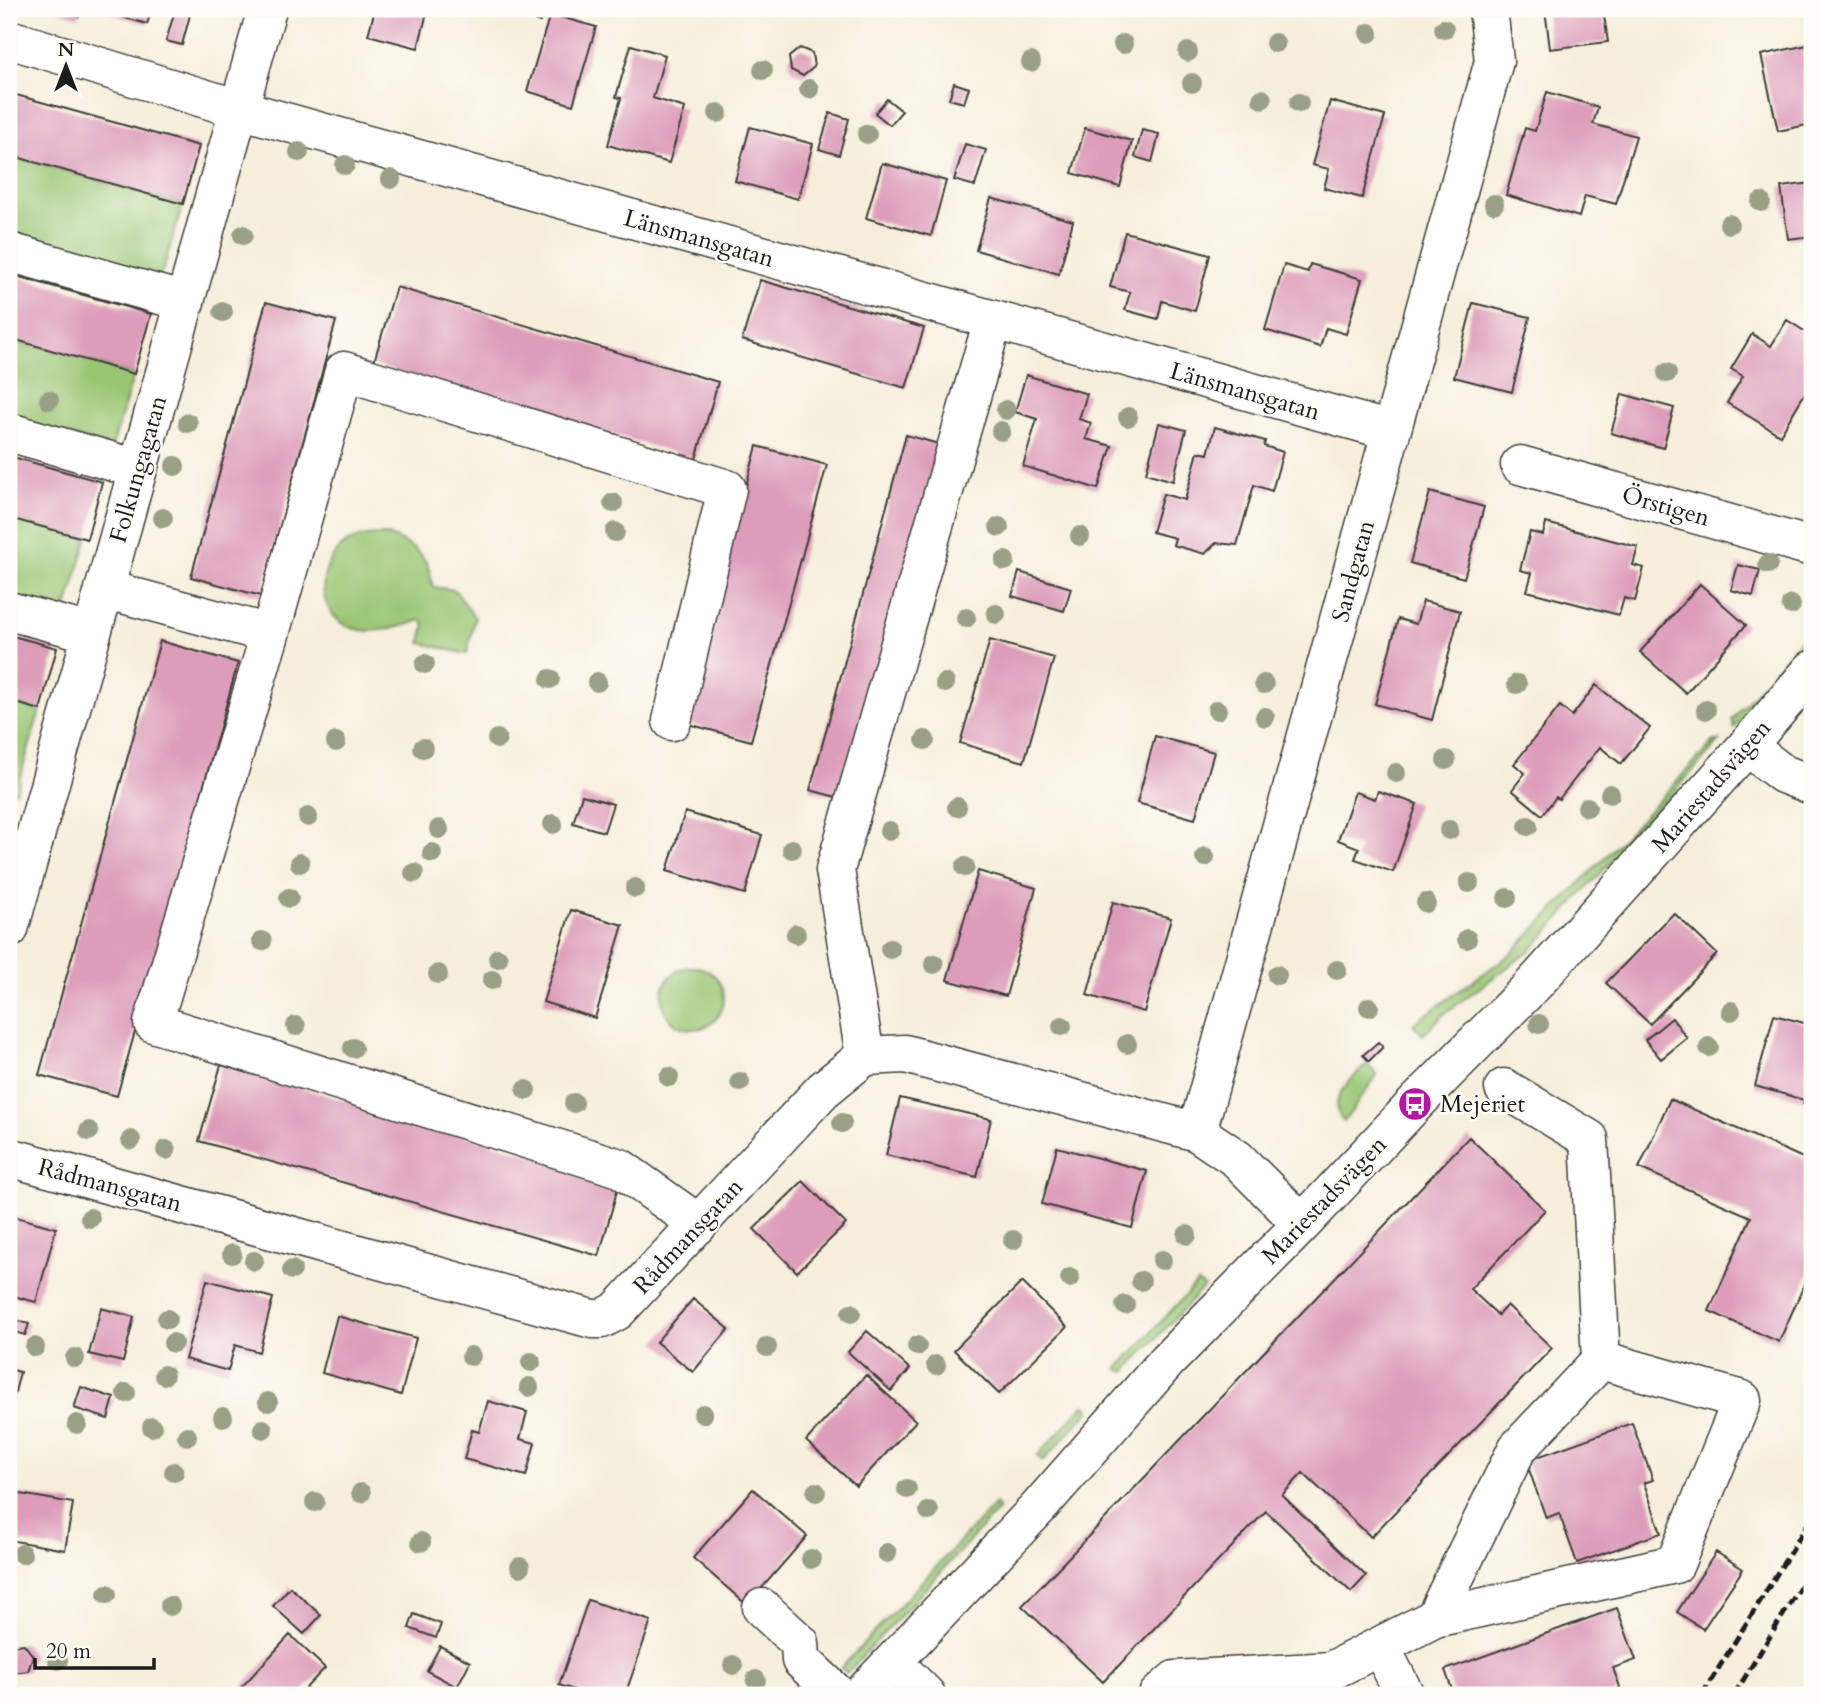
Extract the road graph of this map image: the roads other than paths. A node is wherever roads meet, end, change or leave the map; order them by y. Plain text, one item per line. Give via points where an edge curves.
1 (267, 9) edge
2 (1488, 9) edge
3 (9, 38) edge
4 (239, 109) junction
5 (9, 252) edge
6 (185, 302) junction
7 (993, 320) junction
8 (1391, 431) junction
9 (9, 432) edge
10 (1520, 465) dead end
11 (138, 469) junction
12 (1812, 547) edge
13 (104, 589) junction
14 (9, 611) edge
15 (91, 633) junction
16 (270, 635) junction
17 (1812, 670) edge
18 (672, 721) dead end
19 (1747, 746) junction
20 (1812, 785) edge
21 (9, 929) edge
22 (865, 1056) junction
23 (1504, 1088) dead end
24 (1198, 1132) junction
25 (9, 1157) edge
26 (1302, 1224) junction
27 (697, 1226) junction
28 (1601, 1360) junction
29 (762, 1608) dead end
30 (1435, 1618) junction
31 (1380, 1646) junction
32 (893, 1662) junction
33 (838, 1695) edge
34 (861, 1695) edge
35 (926, 1695) edge
36 (1158, 1695) edge
37 (1405, 1695) edge

1 - 4 street, Folkungagatan
2 - 8 street, Sandgatan via 1494,61
3 - 4 street, Länsmansgatan
4 - 6 street, Folkungagatan
4 - 7 street, Länsmansgatan
5 - 6 street
6 - 11 street, Folkungagatan
7 - 8 street, Länsmansgatan
7 - 22 street via 835,870
8 - 24 street, Sandgatan
9 - 11 street
10 - 12 street, Örstigen
11 - 13 street, Folkungagatan
13 - 15 street, Folkungagatan
13 - 16 street
14 - 15 street
15 - 21 street, Folkungagatan
16 - 18 street via 344,371 727,489
16 - 27 street via 153,1023 621,1168
17 - 19 street, Mariestadsvägen
19 - 20 street via 1783,774
19 - 26 street, Mariestadsvägen via 1535,984
22 - 24 street via 905,1054
22 - 27 street, Rådmansgatan via 823,1090
23 - 28 street via 1589,1139
24 - 26 street via 1237,1159
25 - 27 street, Rådmansgatan via 592,1319 617,1311
26 - 32 street, Mariestadsvägen via 1168,1360 1039,1507
28 - 30 street via 1517,1449
28 - 30 street via 1742,1401 1675,1564
29 - 33 street via 800,1643 801,1660
30 - 31 street
31 - 36 street via 1331,1671 1175,1679
31 - 37 street
32 - 34 street, Mariestadsvägen
32 - 35 street

